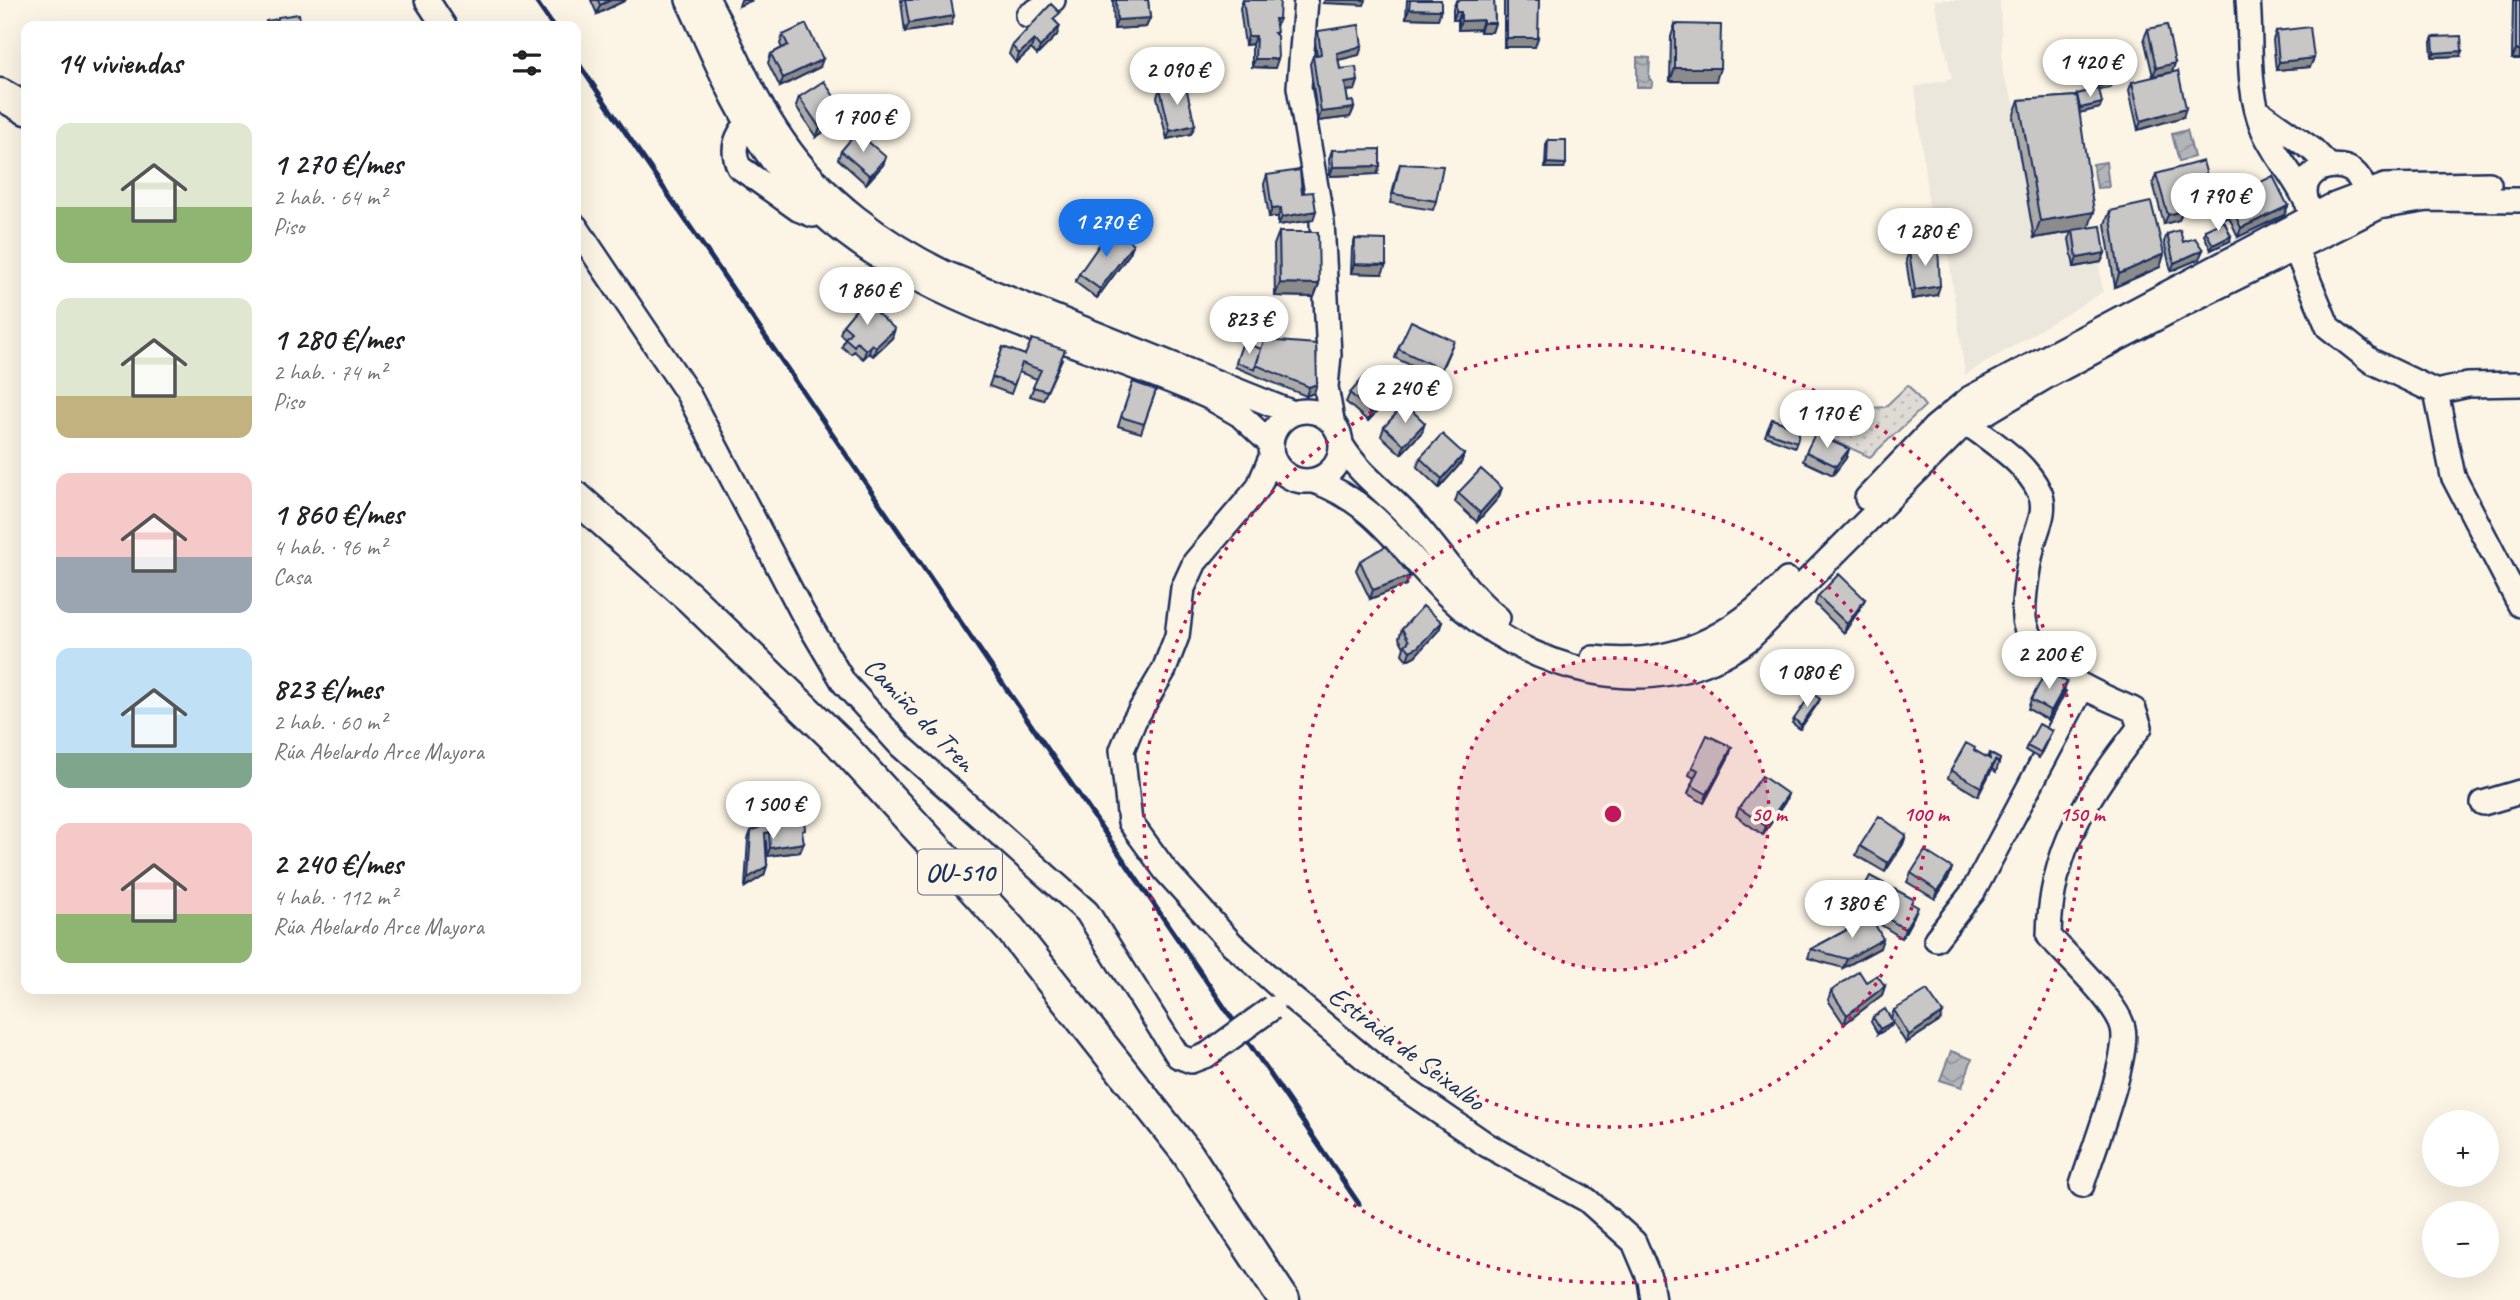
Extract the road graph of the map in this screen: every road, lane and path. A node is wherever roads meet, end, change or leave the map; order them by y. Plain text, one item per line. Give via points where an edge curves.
1 (427, 0) edge
2 (688, 0) edge
3 (709, 0) edge
4 (1053, 0) edge
5 (1306, 0) edge
6 (2248, 0) edge
7 (1028, 16) dead end
8 (441, 21) edge
9 (726, 34) junction
10 (0, 94) edge
11 (21, 106) edge
12 (2259, 112) junction
13 (753, 122) junction
14 (779, 161) junction
15 (2339, 167) junction
16 (751, 175) junction
17 (2449, 183) junction
18 (2520, 186) edge
19 (2361, 199) junction
20 (2520, 200) edge
21 (2395, 203) junction
22 (2316, 211) junction
23 (832, 224) junction
24 (581, 234) edge
25 (2300, 246) junction
26 (911, 256) junction
27 (2068, 344) junction
28 (2520, 384) edge
29 (2436, 392) junction
30 (1313, 415) junction
31 (1973, 419) junction
32 (1342, 446) junction
33 (1272, 450) junction
34 (1304, 480) junction
35 (1258, 488) junction
36 (581, 501) edge
37 (2520, 605) edge
38 (2082, 688) junction
39 (2520, 792) edge
40 (2483, 803) dead end
41 (1936, 939) dead end
42 (1282, 1003) junction
43 (2082, 1185) dead end
44 (1284, 1300) edge
45 (1653, 1300) edge

1 - 8 street
2 - 13 street
3 - 9 street
4 - 7 street
5 - 30 street via 1298,88 1322,222 1329,355 1326,387
6 - 12 street via 2250,73
9 - 13 street via 730,69
9 - 26 street via 784,144 848,210
10 - 11 main road
12 - 15 street
12 - 22 street via 2267,137
13 - 14 street
13 - 16 street via 735,144 734,157
14 - 16 street via 771,172
14 - 23 street
14 - 26 street via 863,234
15 - 17 street
15 - 19 street
15 - 22 street via 2313,176
16 - 23 street via 798,209
17 - 18 street
17 - 19 street via 2385,186
19 - 21 street
19 - 22 street
20 - 21 street via 2446,198
21 - 25 street
22 - 25 street
22 - 27 street via 2183,287
23 - 33 street via 890,264 941,291 1209,397 1240,415
24 - 42 street, Camiño do Tren, bridge via 687,392 844,683 901,746 1087,912 1178,1056 1191,1061 1207,1055
25 - 29 street via 2328,327 2371,361
25 - 31 street via 2154,319
26 - 30 street via 986,290
27 - 31 street via 2061,360 2003,389
27 - 32 street via 1990,386 1945,418 1736,626 1701,645 1650,658 1581,656 1541,643 1503,622 1471,593 1428,538 1361,474
28 - 29 street via 2468,385
29 - 37 street via 2453,476
30 - 32 street via 1338,429
30 - 33 street via 1277,425
31 - 34 street via 1749,639 1698,667 1656,675 1591,672 1533,655 1505,640 1445,592 1358,502
31 - 38 street via 2016,460 2040,494 2043,520 2032,548 2024,622 2040,656
32 - 34 street via 1332,470
33 - 34 street via 1277,466
33 - 35 street
34 - 35 street
35 - 42 street, Estrada de Seixalbo via 1195,562 1183,588 1177,636 1164,670 1122,750 1130,822 1165,870
36 - 44 main road, OU-510 via 690,598 839,742 1011,930 1187,1153
38 - 41 street via 1973,892
38 - 43 street via 2134,710 2140,727 2093,789 2073,827 2050,900 2049,936 2097,989 2123,1028 2122,1055
39 - 40 street
42 - 45 street, Estrada de Seixalbo via 1487,1145 1587,1200 1634,1242

